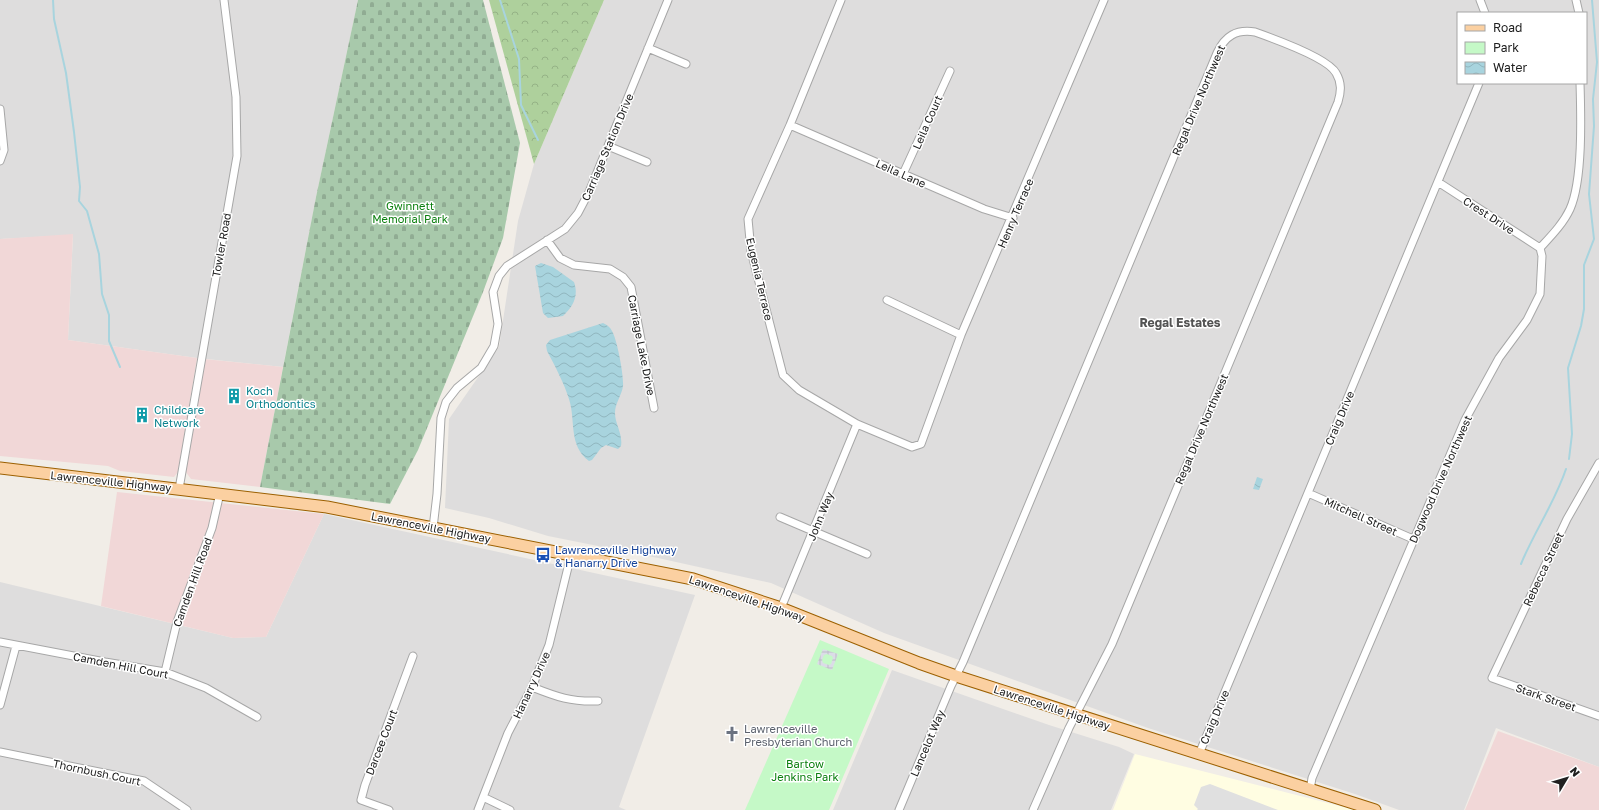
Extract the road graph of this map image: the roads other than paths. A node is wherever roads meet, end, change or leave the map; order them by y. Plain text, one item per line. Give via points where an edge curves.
1 (224, 0) edge
2 (668, 0) edge
3 (841, 0) edge
4 (1104, 0) edge
5 (1480, 0) edge
6 (1576, 0) edge
7 (1485, 12) edge
8 (1579, 12) edge
9 (648, 48) junction
10 (686, 64) dead end
11 (950, 70) dead end
12 (1479, 84) edge
13 (1580, 84) edge
14 (0, 109) edge
15 (790, 125) junction
16 (608, 146) junction
17 (0, 161) edge
18 (647, 162) dead end
19 (903, 174) junction
20 (1438, 182) junction
21 (1013, 218) junction
22 (547, 240) junction
23 (1540, 248) junction
24 (887, 300) dead end
25 (962, 336) junction
26 (654, 408) dead end
27 (857, 424) junction
28 (928, 426) joint
29 (1599, 463) edge
30 (0, 468) edge
31 (179, 489) junction
32 (220, 493) junction
33 (1308, 493) junction
34 (780, 517) dead end
35 (433, 528) junction
36 (814, 530) junction
37 (1414, 540) junction
38 (867, 554) dead end
39 (571, 555) junction
40 (781, 608) junction
41 (0, 642) edge
42 (16, 646) junction
43 (413, 656) dead end
44 (165, 672) junction
45 (956, 676) junction
46 (1492, 678) joint
47 (532, 687) junction
48 (598, 700) dead end
49 (0, 705) edge
50 (1075, 715) junction
51 (1599, 716) edge
52 (257, 717) dead end
53 (0, 752) edge
54 (1199, 754) junction
55 (1310, 790) junction
56 (483, 797) junction
57 (187, 810) edge
58 (389, 810) edge
59 (478, 810) edge
60 (510, 810) edge
61 (899, 810) edge
62 (1033, 810) edge
63 (1375, 810) edge

1 - 31 street, Towler Road via 236,97 237,156
2 - 9 street, Carriage Station Drive
3 - 15 street, Eugenia Terrace
4 - 21 street, Henry Terrace
5 - 7 street
6 - 8 street
9 - 10 street
9 - 16 street, Carriage Station Drive
11 - 19 street, Leila Court
12 - 20 street, Craig Drive
13 - 23 street via 1575,194 1561,224
14 - 17 street via 4,150
15 - 19 street, Leila Lane
15 - 27 street, Eugenia Terrace via 748,219 751,251 783,375 799,390
16 - 18 street
16 - 22 street, Carriage Station Drive via 578,213 564,229
19 - 21 street, Leila Lane via 984,209
20 - 23 street, Crest Drive
20 - 33 street, Craig Drive
21 - 25 street, Henry Terrace
22 - 26 street, Carriage Lake Drive via 560,258 574,265 610,269 623,277 631,288
22 - 35 street, Carriage Station Drive via 507,266 499,276 493,292 498,324 494,346 481,368 457,388 446,402 441,418
23 - 37 street, Dogwood Drive Northwest via 1540,294 1527,320 1498,358 1465,420
24 - 25 street
25 - 28 street, Henry Terrace
27 - 28 street, Eugenia Terrace via 912,447 921,444
27 - 36 street, John Way
29 - 46 street, Rebecca Street via 1567,519
30 - 31 main road, Lawrenceville Highway
31 - 32 main road, Lawrenceville Highway
32 - 35 main road, Lawrenceville Highway via 378,515
32 - 44 street, Camden Hill Road via 212,528 177,622
33 - 37 street, Mitchell Street
33 - 54 street, Craig Drive
34 - 36 street
35 - 39 main road, Lawrenceville Highway
36 - 38 street
36 - 40 street, John Way
37 - 55 street, Dogwood Drive Northwest via 1312,778
39 - 40 main road, Lawrenceville Highway via 693,579
39 - 47 street, Hanarry Drive via 549,645
40 - 45 main road, Lawrenceville Highway
41 - 42 street, Camden Hill Court
42 - 44 street, Camden Hill Court
42 - 49 street
43 - 58 street, Darcee Court via 361,800
44 - 52 street, Camden Hill Court via 206,688
45 - 50 main road, Lawrenceville Highway
45 - 50 street, Regal Drive Northwest via 1217,53 1230,35 1254,32 1332,67 1341,86 1338,102 1112,644
45 - 61 street, Lancelot Way
46 - 51 street, Stark Street
47 - 48 street via 578,702
47 - 56 street, Hanarry Drive via 508,733
50 - 54 main road, Lawrenceville Highway
50 - 62 street, Regal Drive Northwest
53 - 57 street, Thornbush Court via 144,781
54 - 55 main road, Lawrenceville Highway
55 - 63 main road, Lawrenceville Highway
56 - 59 street, Hanarry Drive
56 - 60 street

